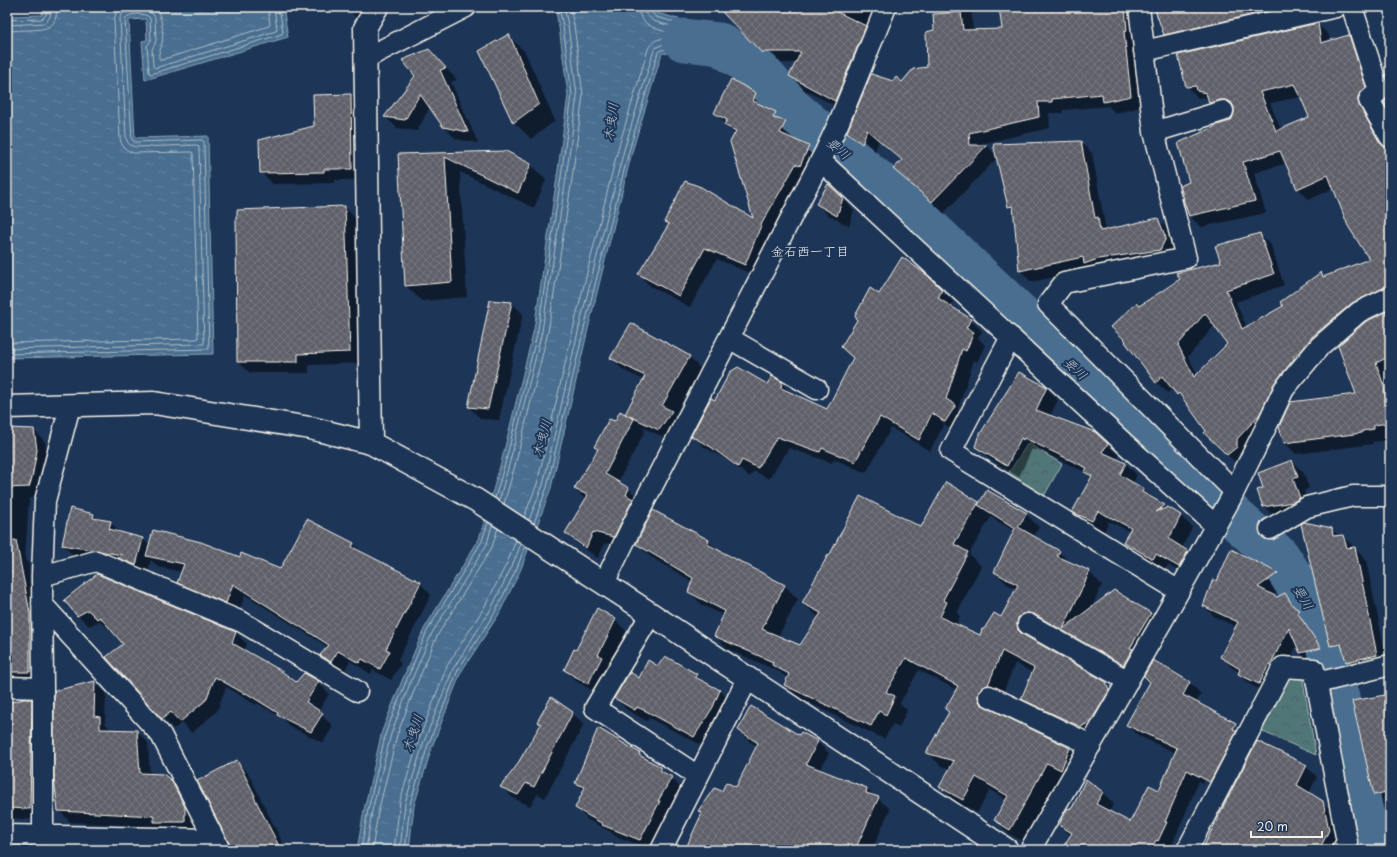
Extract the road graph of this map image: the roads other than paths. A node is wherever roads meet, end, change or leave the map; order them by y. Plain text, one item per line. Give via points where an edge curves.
1 (377, 7) edge
2 (466, 7) edge
3 (886, 7) edge
4 (1139, 7) edge
5 (1336, 7) edge
6 (1352, 7) edge
7 (1144, 51) junction
8 (366, 58) junction
9 (1385, 88) edge
10 (1223, 111) dead end
11 (1154, 132) junction
12 (1390, 137) edge
13 (823, 156) junction
14 (1390, 297) edge
15 (1011, 337) junction
16 (729, 338) junction
17 (817, 389) dead end
18 (70, 406) junction
19 (7, 407) edge
20 (371, 443) junction
21 (1232, 495) junction
22 (1390, 496) edge
23 (1217, 522) junction
24 (1270, 530) dead end
25 (42, 576) junction
26 (604, 583) junction
27 (1179, 591) junction
28 (42, 604) junction
29 (651, 614) junction
30 (1028, 624) dead end
31 (1390, 666) edge
32 (748, 678) junction
33 (1128, 681) junction
34 (1318, 682) junction
35 (7, 687) edge
36 (43, 688) junction
37 (357, 691) dead end
38 (989, 696) dead end
39 (1091, 745) junction
40 (698, 776) junction
41 (7, 834) edge
42 (43, 843) edge
43 (217, 845) edge
44 (661, 850) edge
45 (1007, 850) edge
46 (1030, 850) edge
47 (1187, 850) edge
48 (1342, 850) edge

1 - 8 street via 365,28
2 - 8 street
3 - 13 street
4 - 7 street
5 - 7 street
6 - 9 street
7 - 11 street
8 - 20 street
9 - 12 street via 1369,100
10 - 11 street
11 - 21 street via 1186,258 1064,283 1048,304
13 - 15 street
13 - 16 street
14 - 21 street via 1359,312 1325,341 1284,389
15 - 23 street via 1123,442
15 - 27 street via 951,451
16 - 17 street
16 - 26 street
18 - 19 street
18 - 20 street via 154,403 310,428
18 - 25 street via 45,501
20 - 26 street via 476,500
21 - 23 street
22 - 24 street via 1353,496 1307,507
23 - 27 street
25 - 28 street
25 - 37 street via 96,561 242,622
26 - 29 street
27 - 33 street
28 - 36 street
28 - 43 street via 161,735
29 - 32 street
29 - 40 street via 595,708
30 - 33 street
31 - 34 street
32 - 40 street
32 - 45 street
33 - 39 street
34 - 47 street via 1314,669 1283,667
34 - 48 street via 1347,842
35 - 36 street
36 - 42 street
38 - 39 street
39 - 46 street
40 - 44 street
41 - 42 street
42 - 43 street

